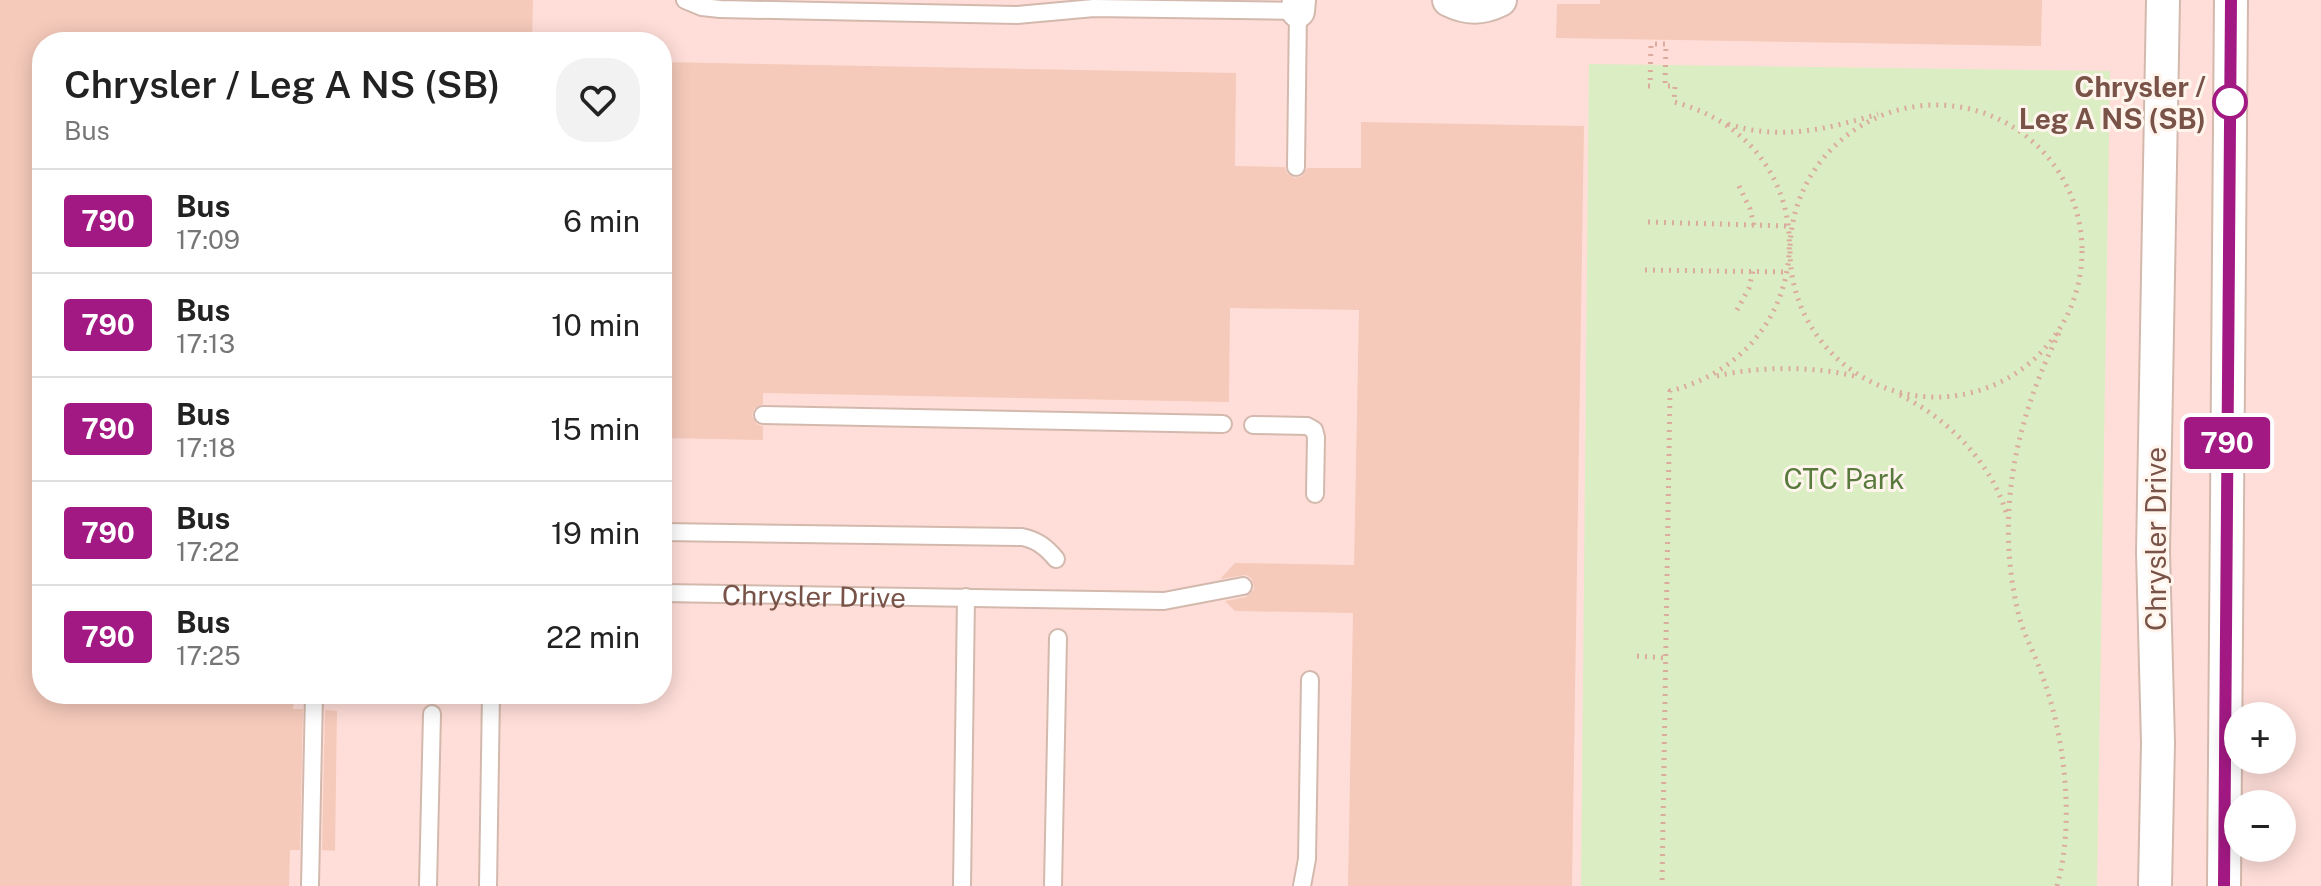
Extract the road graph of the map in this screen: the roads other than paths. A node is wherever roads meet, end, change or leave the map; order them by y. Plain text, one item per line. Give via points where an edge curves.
1 (685, 0) edge
2 (1449, 0) edge
3 (1500, 0) edge
4 (2163, 0) edge
5 (2231, 0) edge
6 (1298, 6) edge
7 (1296, 167) dead end
8 (763, 415) dead end
9 (1223, 424) dead end
10 (1253, 425) dead end
11 (1315, 494) dead end
12 (672, 532) edge
13 (1056, 559) dead end
14 (1243, 586) dead end
15 (672, 593) edge
16 (966, 597) junction
17 (1058, 638) dead end
18 (1310, 680) dead end
19 (314, 704) edge
20 (491, 704) edge
21 (432, 714) dead end
22 (310, 886) edge
23 (428, 886) edge
24 (488, 886) edge
25 (962, 886) edge
26 (1053, 886) edge
27 (1302, 886) edge
28 (2155, 886) edge
29 (2224, 886) edge

1 - 6 lane via 711,8 1017,15 1094,8
2 - 3 street via 1474,8
4 - 28 street, Chrysler Drive via 2153,552
5 - 29 street
6 - 7 lane
8 - 9 lane
10 - 11 lane via 1314,430
12 - 13 lane via 1022,537 1033,539
14 - 16 lane, Chrysler Drive via 1164,601
15 - 16 lane, Chrysler Drive
16 - 25 lane
17 - 26 lane
18 - 27 lane
19 - 22 lane
20 - 24 lane
21 - 23 lane

